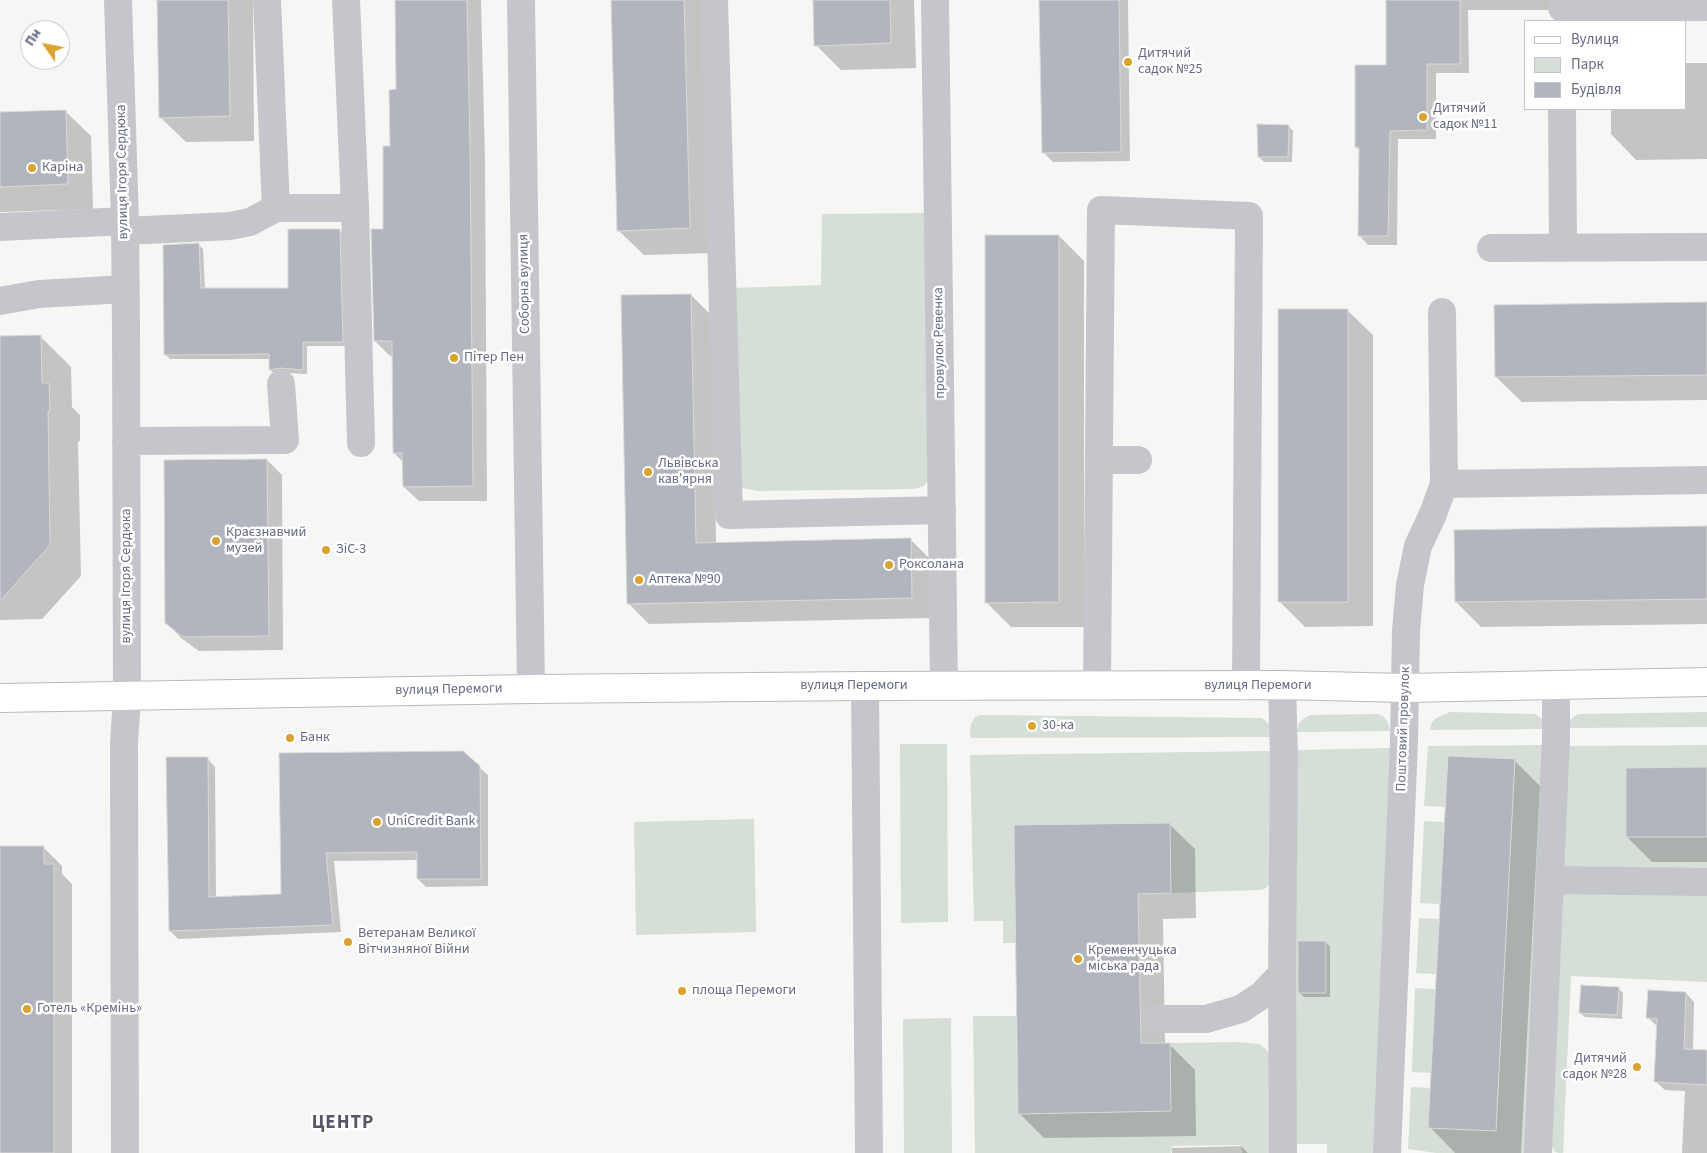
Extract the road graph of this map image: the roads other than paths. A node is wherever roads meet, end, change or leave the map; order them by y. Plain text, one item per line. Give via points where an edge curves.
1 (118, 0) edge
2 (267, 0) edge
3 (346, 0) edge
4 (521, 0) edge
5 (714, 0) edge
6 (936, 0) edge
7 (1707, 7) edge
8 (1562, 10) edge
9 (1562, 110) edge
10 (276, 208) junction
11 (355, 208) junction
12 (125, 226) junction
13 (0, 227) edge
14 (1707, 247) edge
15 (1491, 248) dead end
16 (1562, 248) junction
17 (125, 289) junction
18 (0, 301) edge
19 (1442, 312) dead end
20 (281, 384) dead end
21 (126, 441) junction
22 (361, 443) dead end
23 (1099, 460) junction
24 (1138, 460) dead end
25 (1707, 480) edge
26 (1444, 484) junction
27 (942, 510) junction
28 (1707, 682) edge
29 (1556, 684) junction
30 (1282, 685) junction
31 (865, 686) junction
32 (944, 686) junction
33 (1097, 686) junction
34 (1246, 686) junction
35 (1406, 688) junction
36 (531, 689) junction
37 (127, 696) junction
38 (0, 698) edge
39 (1550, 880) junction
40 (1707, 882) edge
41 (1282, 974) junction
42 (1158, 1019) dead end
43 (125, 1153) edge
44 (870, 1153) edge
45 (1283, 1153) edge
46 (1387, 1153) edge
47 (1538, 1153) edge

1 - 12 street, вулиця Ігоря Сердюка
2 - 10 street
3 - 11 street
4 - 36 street, Соборна вулиця
5 - 27 street via 728,515
6 - 27 street, провулок Ревенка
7 - 8 street
9 - 16 street
10 - 11 street
10 - 12 street via 250,222 230,226
11 - 22 street
12 - 13 street
12 - 17 street, вулиця Ігоря Сердюка
14 - 16 street
15 - 16 street
17 - 18 street via 39,294
17 - 21 street, вулиця Ігоря Сердюка
19 - 26 street, Поштовий провулок
20 - 21 street via 285,440
21 - 37 street, вулиця Ігоря Сердюка
23 - 24 street
23 - 33 street
23 - 34 street via 1101,210 1248,216
25 - 26 street
26 - 35 street, Поштовий провулок via 1418,546 1410,586
27 - 32 street, провулок Ревенка
28 - 29 main road, вулиця Перемоги
29 - 35 main road, вулиця Перемоги
29 - 39 street
30 - 34 main road, вулиця Перемоги
30 - 35 main road, вулиця Перемоги
30 - 41 street
31 - 32 main road, вулиця Перемоги
31 - 36 main road, вулиця Перемоги
31 - 44 street
32 - 33 main road, вулиця Перемоги
33 - 34 main road, вулиця Перемоги
35 - 46 street, Поштовий провулок
36 - 37 main road, вулиця Перемоги
37 - 38 main road, вулиця Перемоги
37 - 43 street, вулиця Ігоря Сердюка via 124,744
39 - 40 street
39 - 47 street
41 - 42 street via 1262,995 1241,1009 1206,1019
41 - 45 street

